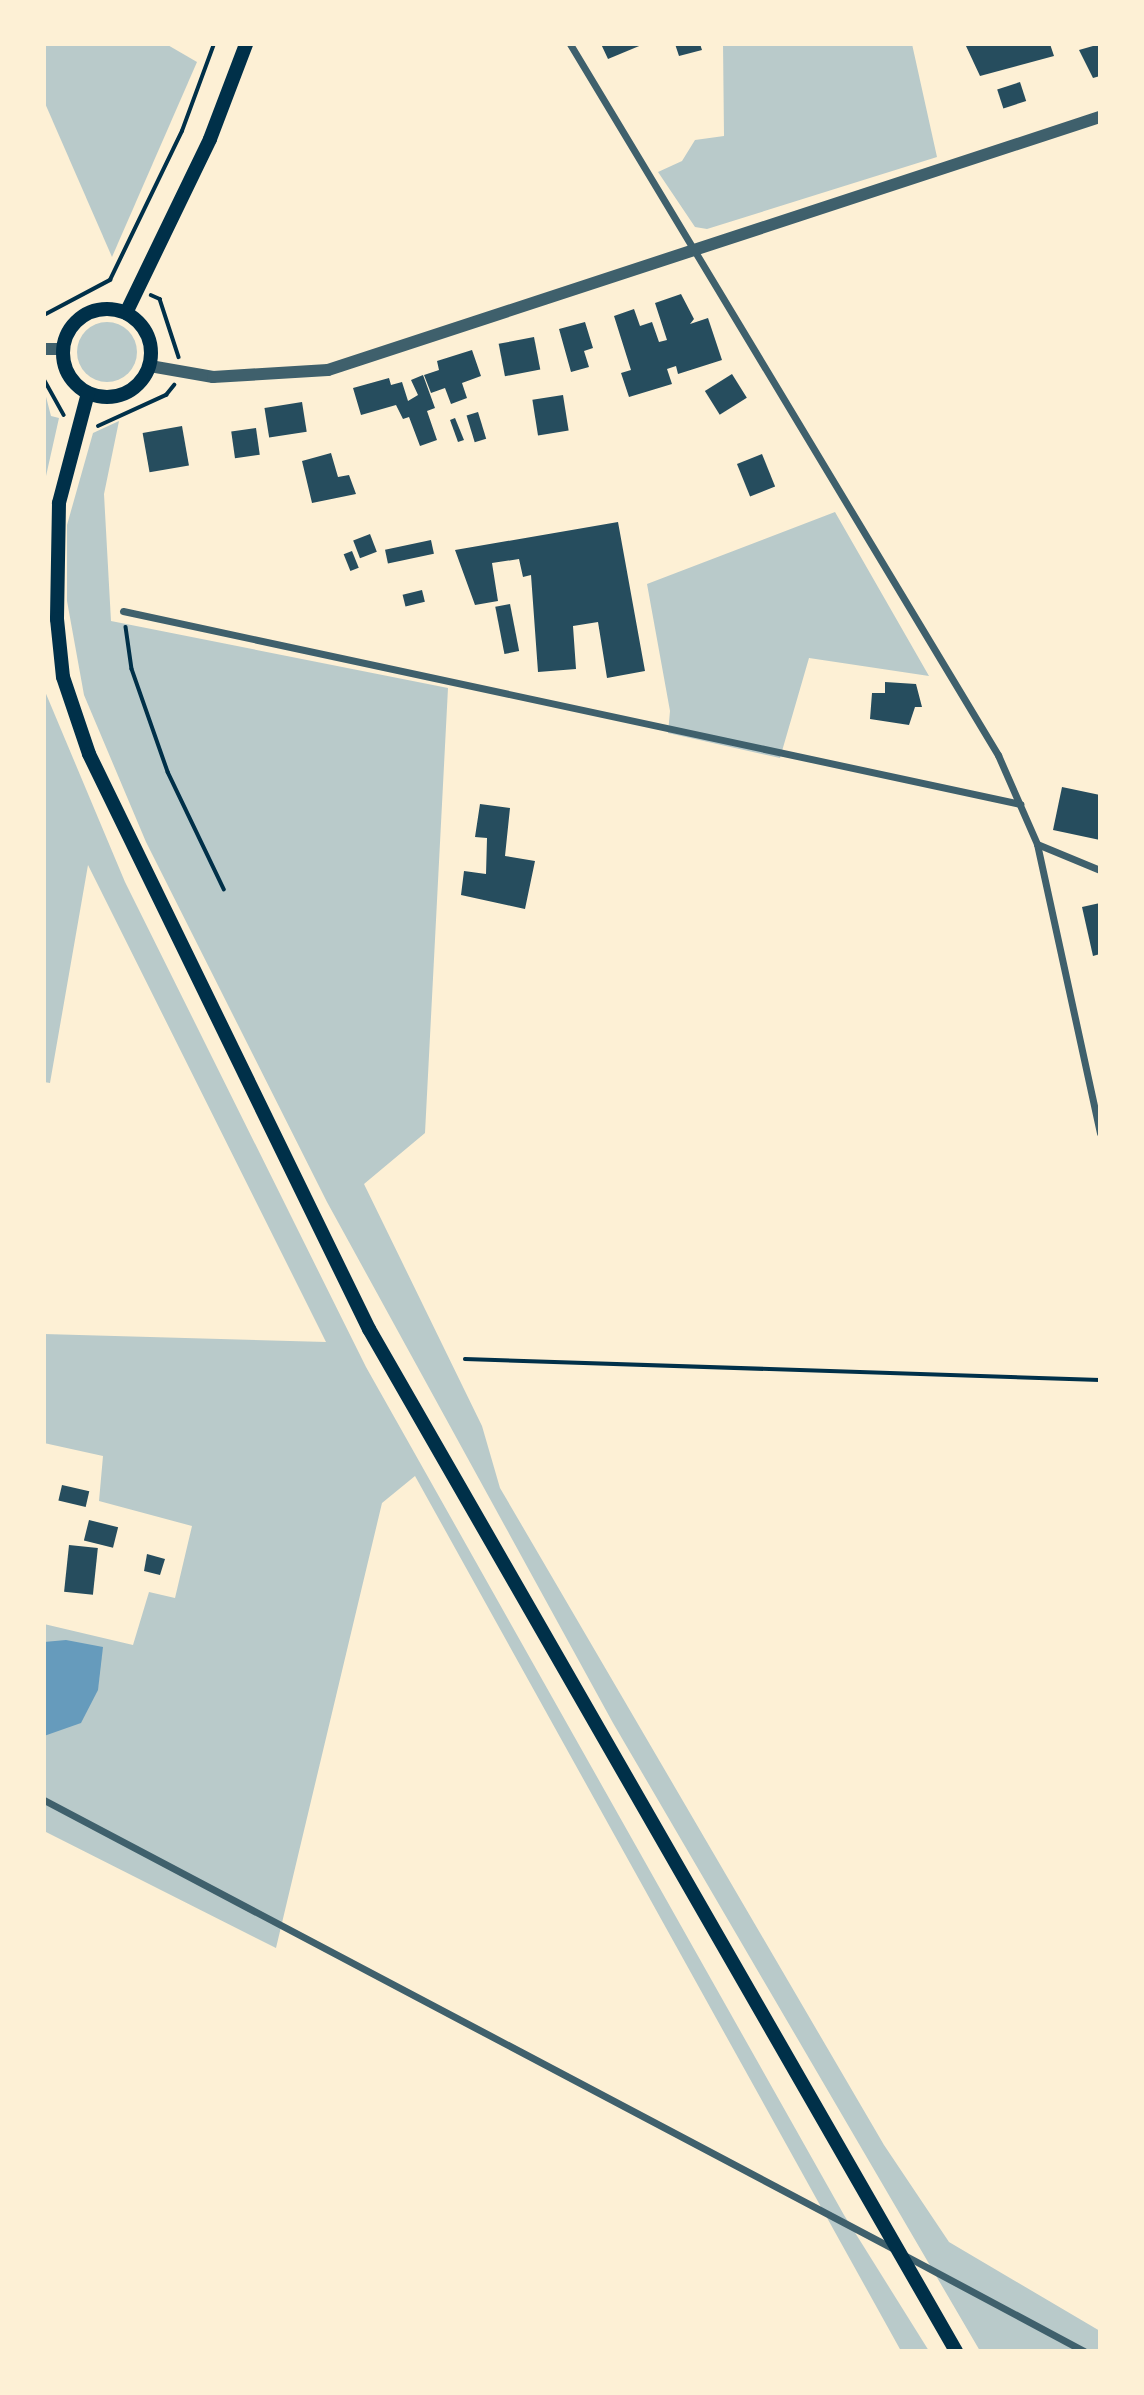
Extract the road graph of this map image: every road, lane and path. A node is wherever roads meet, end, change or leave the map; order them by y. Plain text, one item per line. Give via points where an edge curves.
1 (214, 44) edge
2 (246, 44) edge
3 (570, 44) edge
4 (1100, 117) edge
5 (692, 248) junction
6 (112, 277) junction
7 (139, 288) junction
8 (126, 313) junction
9 (44, 316) edge
10 (44, 349) edge
11 (63, 349) junction
12 (150, 366) junction
13 (177, 372) junction
14 (44, 379) edge
15 (88, 393) junction
16 (80, 420) junction
17 (124, 611) joint
18 (1020, 804) junction
19 (1037, 844) junction
20 (1100, 870) edge
21 (224, 888) dead end
22 (1100, 1133) edge
23 (466, 1359) dead end
24 (1100, 1380) edge
25 (44, 1800) edge
26 (956, 2351) edge
27 (1084, 2351) edge

1 - 6 path via 182,131
2 - 7 main road via 210,139
3 - 5 street
4 - 5 street
5 - 13 street via 328,370 213,377
5 - 18 street via 990,743
6 - 7 path
6 - 9 path via 87,297
7 - 8 main road
7 - 13 path via 160,299 167,332 180,349
8 - 11 main road via 85,314
8 - 12 main road via 145,330
10 - 11 street
11 - 15 main road via 71,379
12 - 13 street
12 - 15 main road via 125,393
13 - 16 path via 166,395 98,427
14 - 16 path via 59,413
15 - 16 main road
16 - 26 main road via 59,503 57,619 63,677 89,754 369,1329
17 - 18 street
17 - 21 path via 132,668 168,772
18 - 19 street
19 - 20 street
19 - 22 street
23 - 24 path
25 - 27 street

